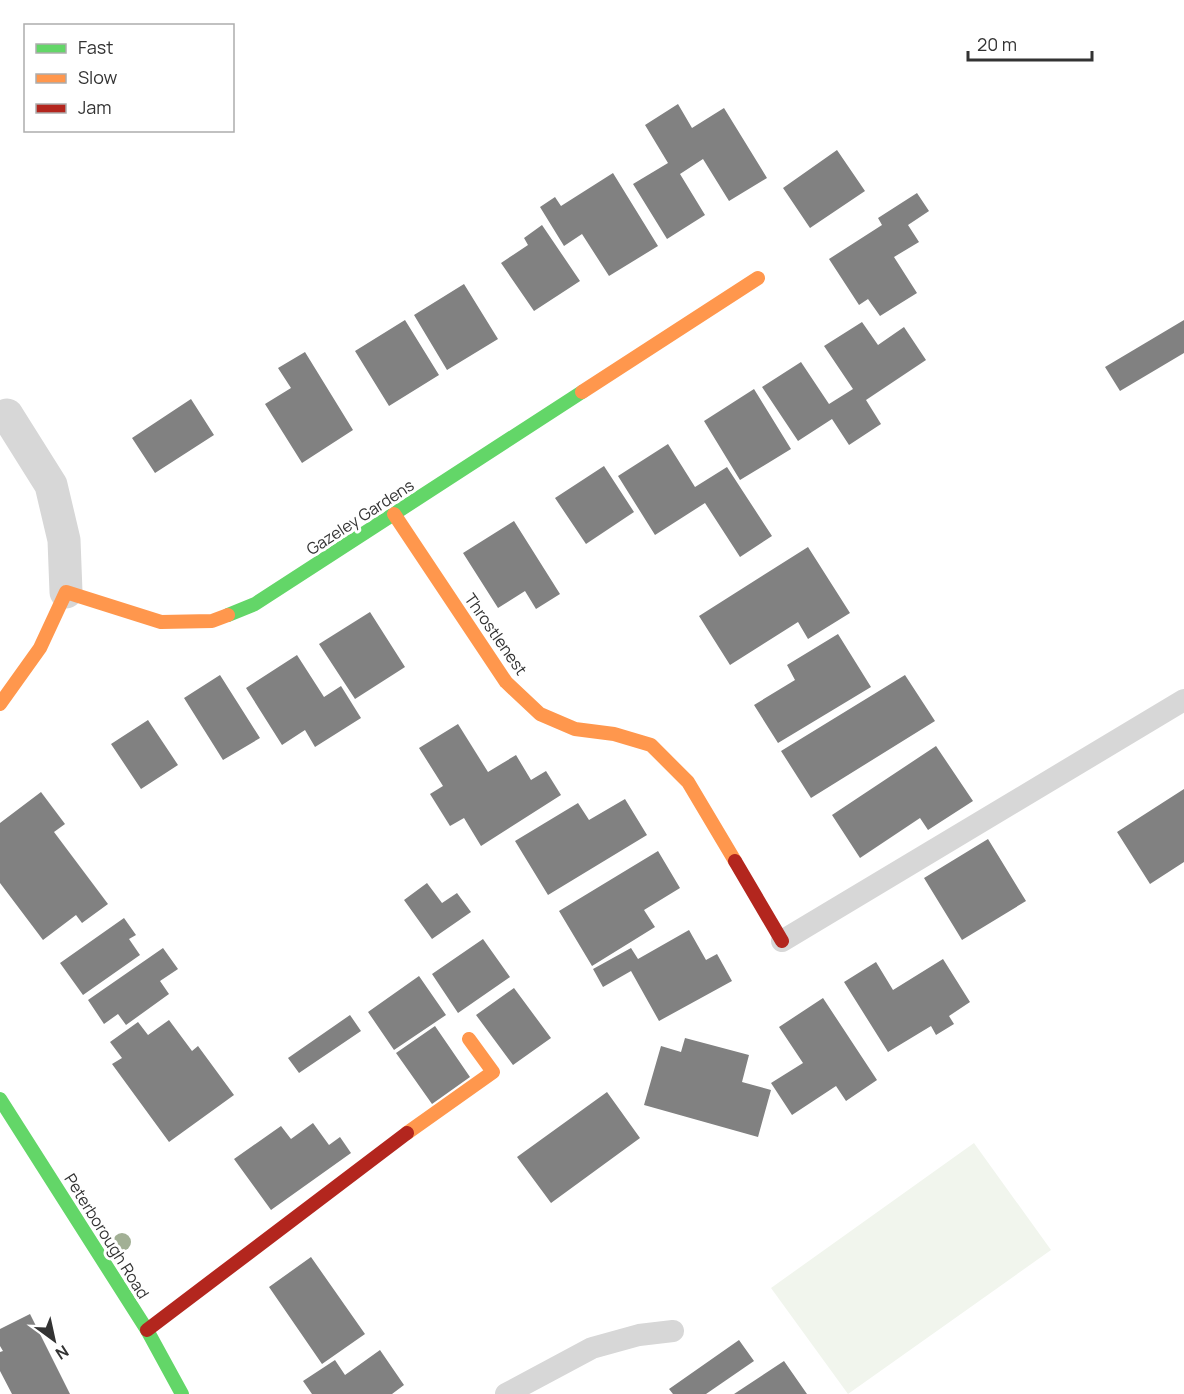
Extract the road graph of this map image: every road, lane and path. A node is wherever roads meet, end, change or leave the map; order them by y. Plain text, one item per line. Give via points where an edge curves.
1 (758, 278) dead end
2 (7, 415) dead end
3 (394, 514) junction
4 (66, 592) junction
5 (1184, 700) edge
6 (0, 704) edge
7 (782, 941) joint
8 (469, 1039) dead end
9 (0, 1099) edge
10 (147, 1330) junction
11 (673, 1331) dead end
12 (182, 1394) edge
13 (506, 1394) edge

1 - 3 street, Gazeley Gardens
2 - 4 street via 51,485 64,540
3 - 4 street, Gazeley Gardens via 255,604 212,621 161,622
3 - 7 street, Throstlenest via 506,682 540,714 575,729 614,734 651,745 688,782
4 - 6 street via 40,648
5 - 7 lane
8 - 10 street via 493,1072
9 - 10 street, Peterborough Road
10 - 12 street, Peterborough Road
11 - 13 lane via 639,1335 592,1348

